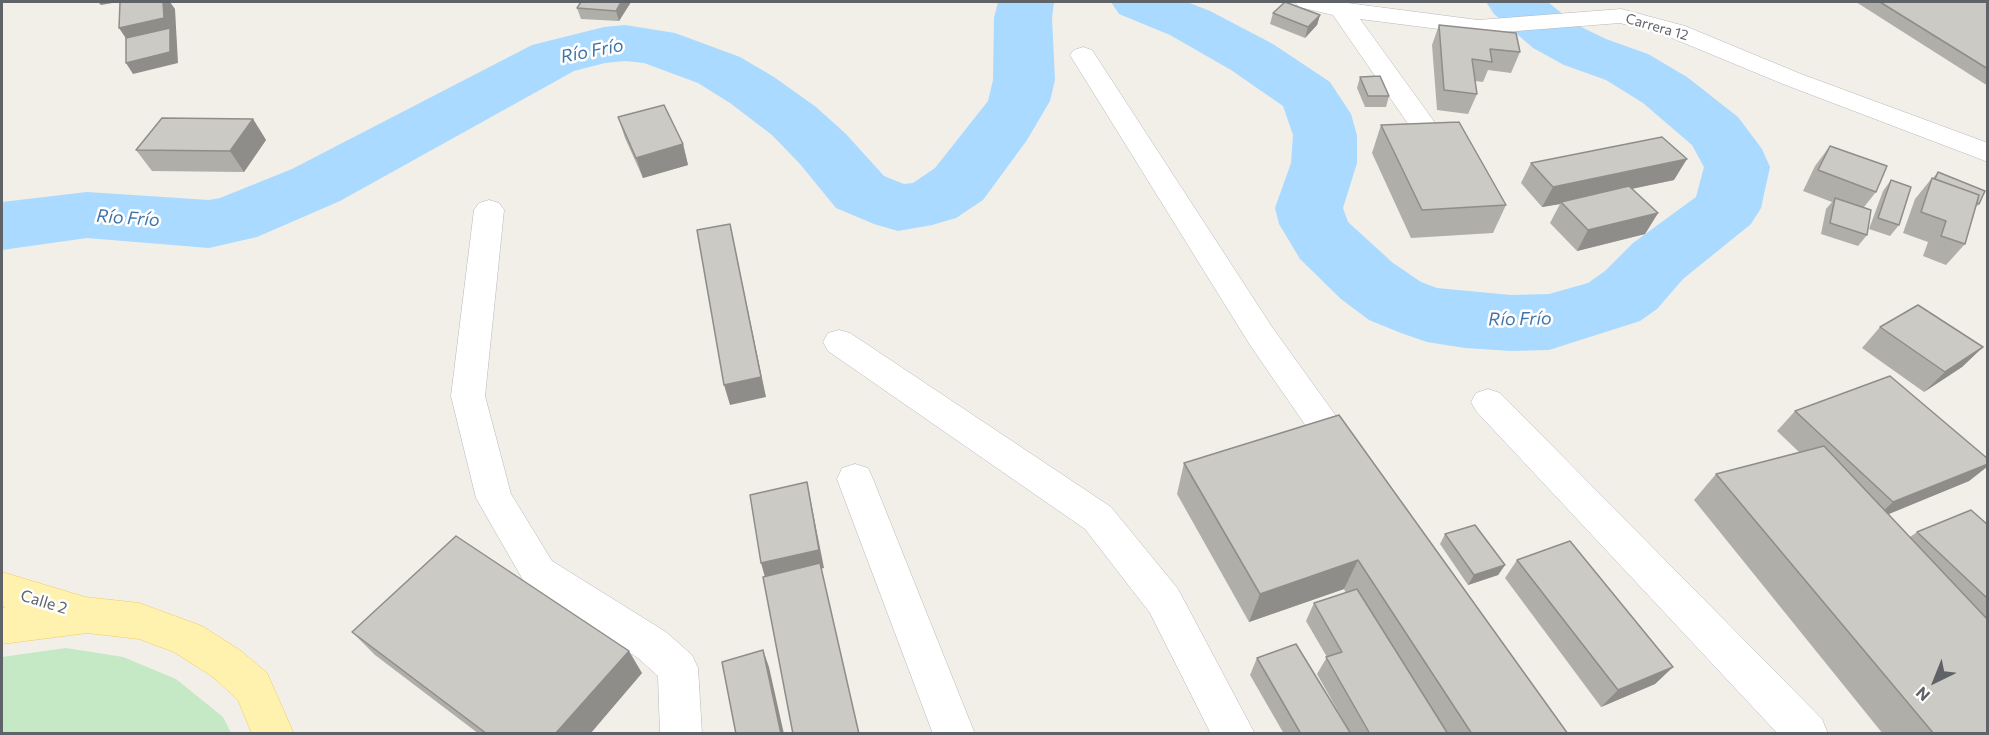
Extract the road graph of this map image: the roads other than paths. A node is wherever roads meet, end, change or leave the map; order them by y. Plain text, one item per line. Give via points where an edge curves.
1 (1307, 2) edge
2 (1341, 9) junction
3 (1083, 55) dead end
4 (1432, 138) edge
5 (1988, 153) edge
6 (489, 210) dead end
7 (839, 342) dead end
8 (1488, 402) dead end
9 (1362, 478) edge
10 (855, 479) dead end
11 (2, 589) edge
12 (87, 615) junction
13 (2, 626) edge
14 (252, 687) junction
15 (273, 734) edge
16 (297, 734) edge
17 (681, 734) edge
18 (954, 734) edge
19 (1234, 734) edge
20 (1807, 734) edge

1 - 2 street, Carrera 12
2 - 4 street
2 - 5 street, Carrera 12 via 1478,27 1621,16 1676,31
3 - 9 street via 1261,336
6 - 17 street via 468,396 495,498 539,573 652,645 678,668
7 - 19 street via 1098,518 1164,601
8 - 20 street
10 - 18 street
11 - 12 main road, Calle 2
12 - 13 main road
12 - 14 main road via 139,621 188,639 227,664
14 - 15 main road
14 - 16 main road

